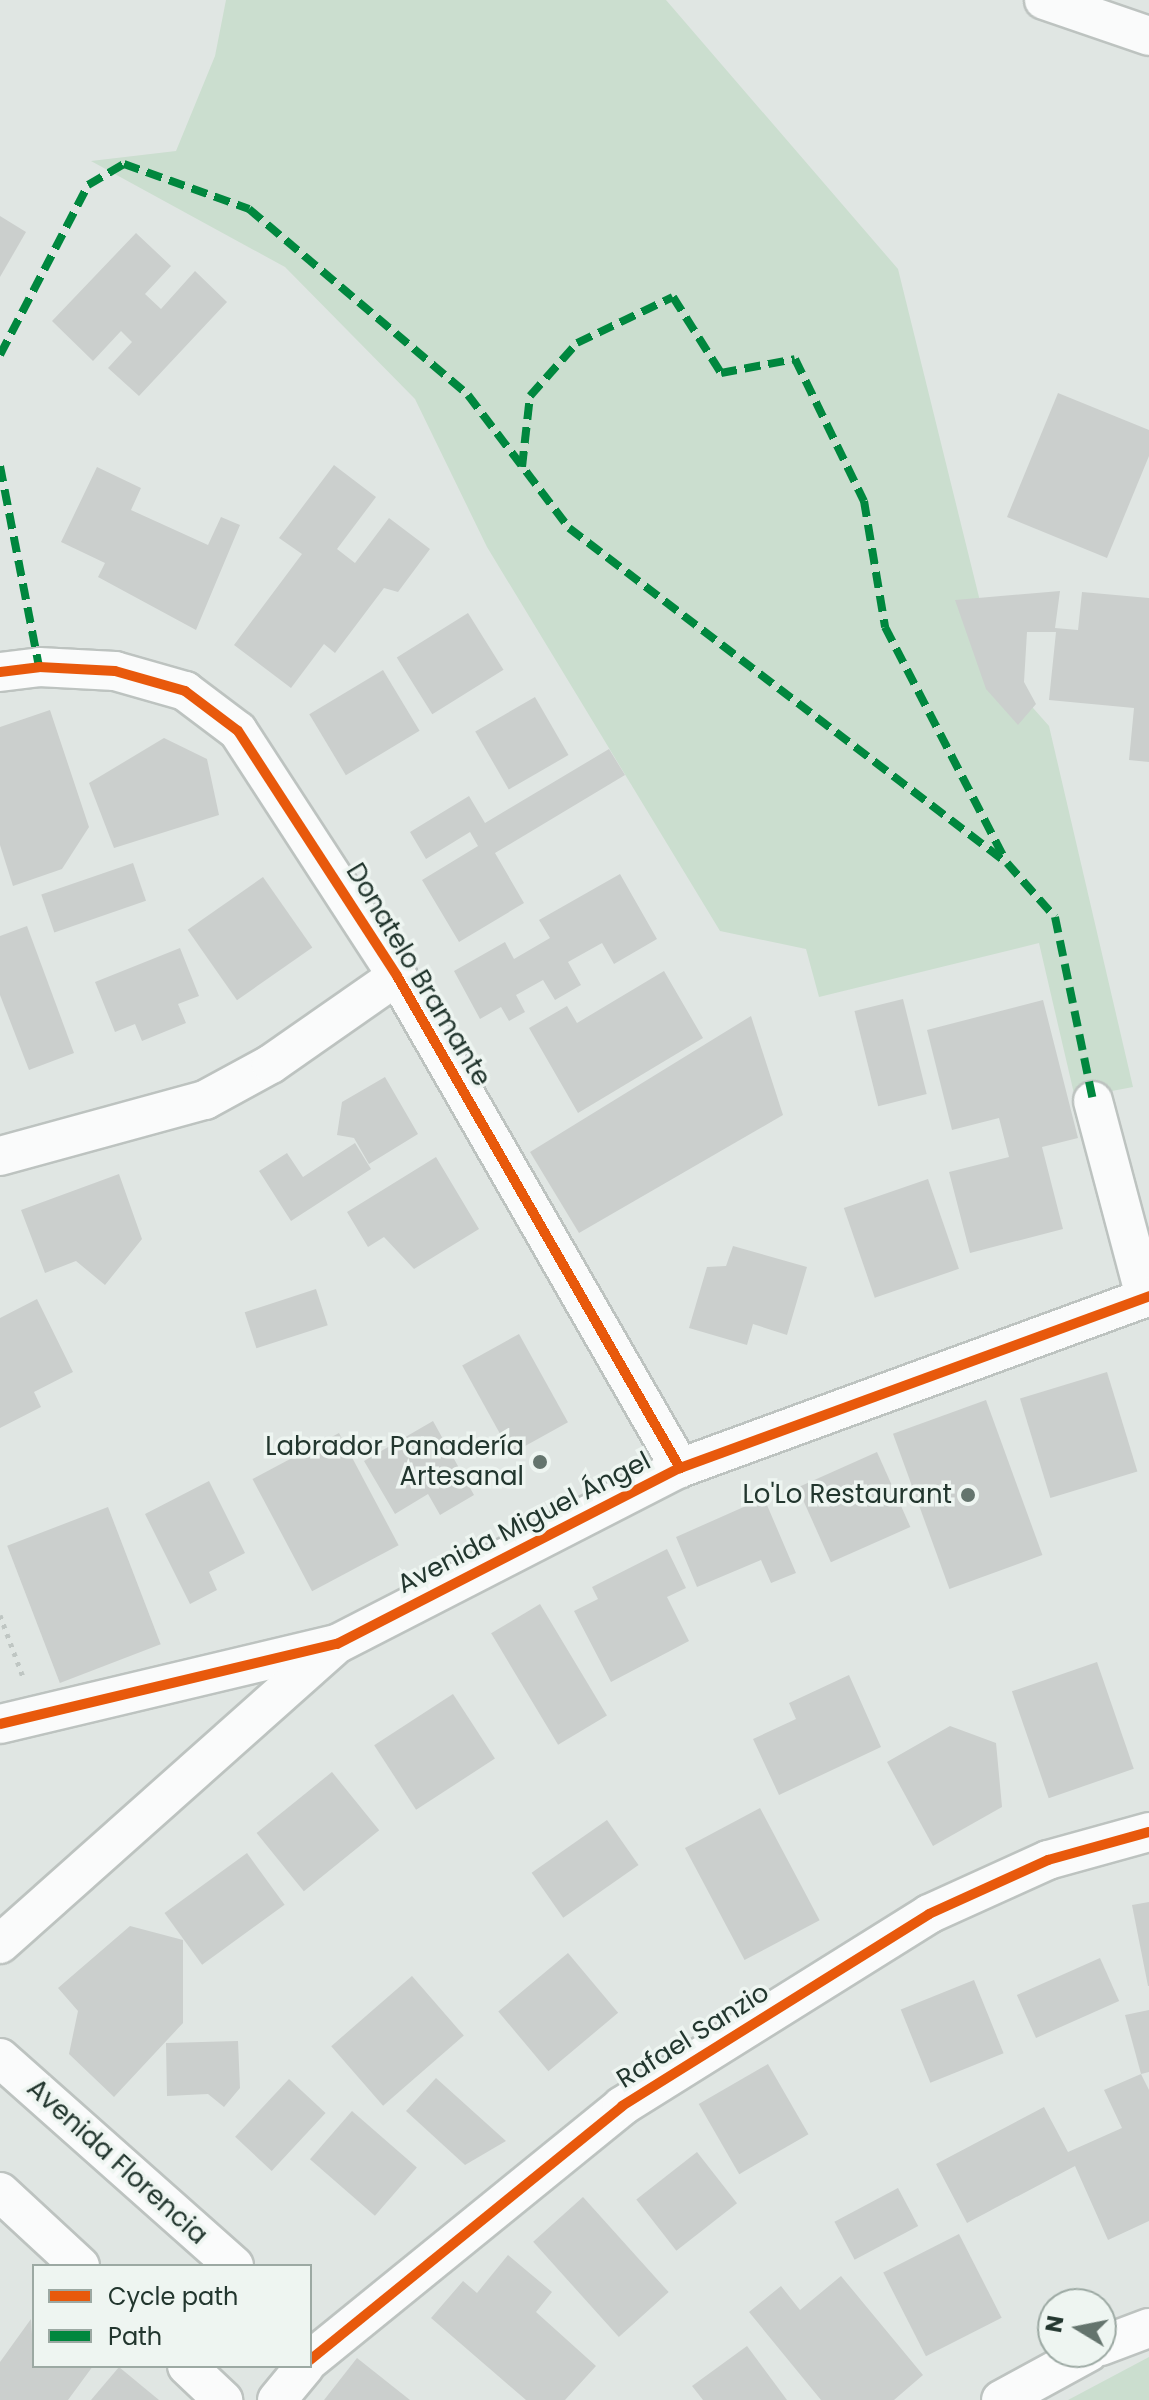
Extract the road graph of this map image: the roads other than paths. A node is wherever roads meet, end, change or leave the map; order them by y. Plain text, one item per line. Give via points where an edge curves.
1 (1044, 0) edge
2 (1149, 36) edge
3 (0, 672) edge
4 (397, 976) junction
5 (1093, 1101) dead end
6 (0, 1156) edge
7 (1147, 1297) edge
8 (680, 1468) junction
9 (337, 1644) junction
10 (0, 1724) edge
11 (1149, 1832) edge
12 (0, 1944) edge
13 (0, 2058) edge
14 (0, 2192) edge
15 (78, 2264) edge
16 (232, 2264) edge
17 (1149, 2328) edge
18 (1117, 2340) edge
19 (312, 2351) edge
20 (189, 2368) edge
21 (300, 2368) edge
22 (1060, 2368) edge
23 (223, 2400) edge
24 (277, 2400) edge
25 (1001, 2400) edge

1 - 2 street
3 - 4 street, Donatelo Bramante via 39,667 115,671 185,691 238,731
4 - 6 street via 271,1064 205,1100
4 - 8 street, Donatelo Bramante
5 - 7 street
7 - 8 street, Avenida Miguel Ángel
8 - 9 street, Avenida Miguel Ángel
9 - 10 street, Avenida Miguel Ángel
9 - 12 street, Avenida Miguel Ángel
11 - 19 street, Rafael Sanzio via 1048,1860 929,1914 622,2106
13 - 16 street, Avenida Florencia
14 - 15 street
17 - 18 street
20 - 23 street
21 - 24 street, Rafael Sanzio
22 - 25 street

